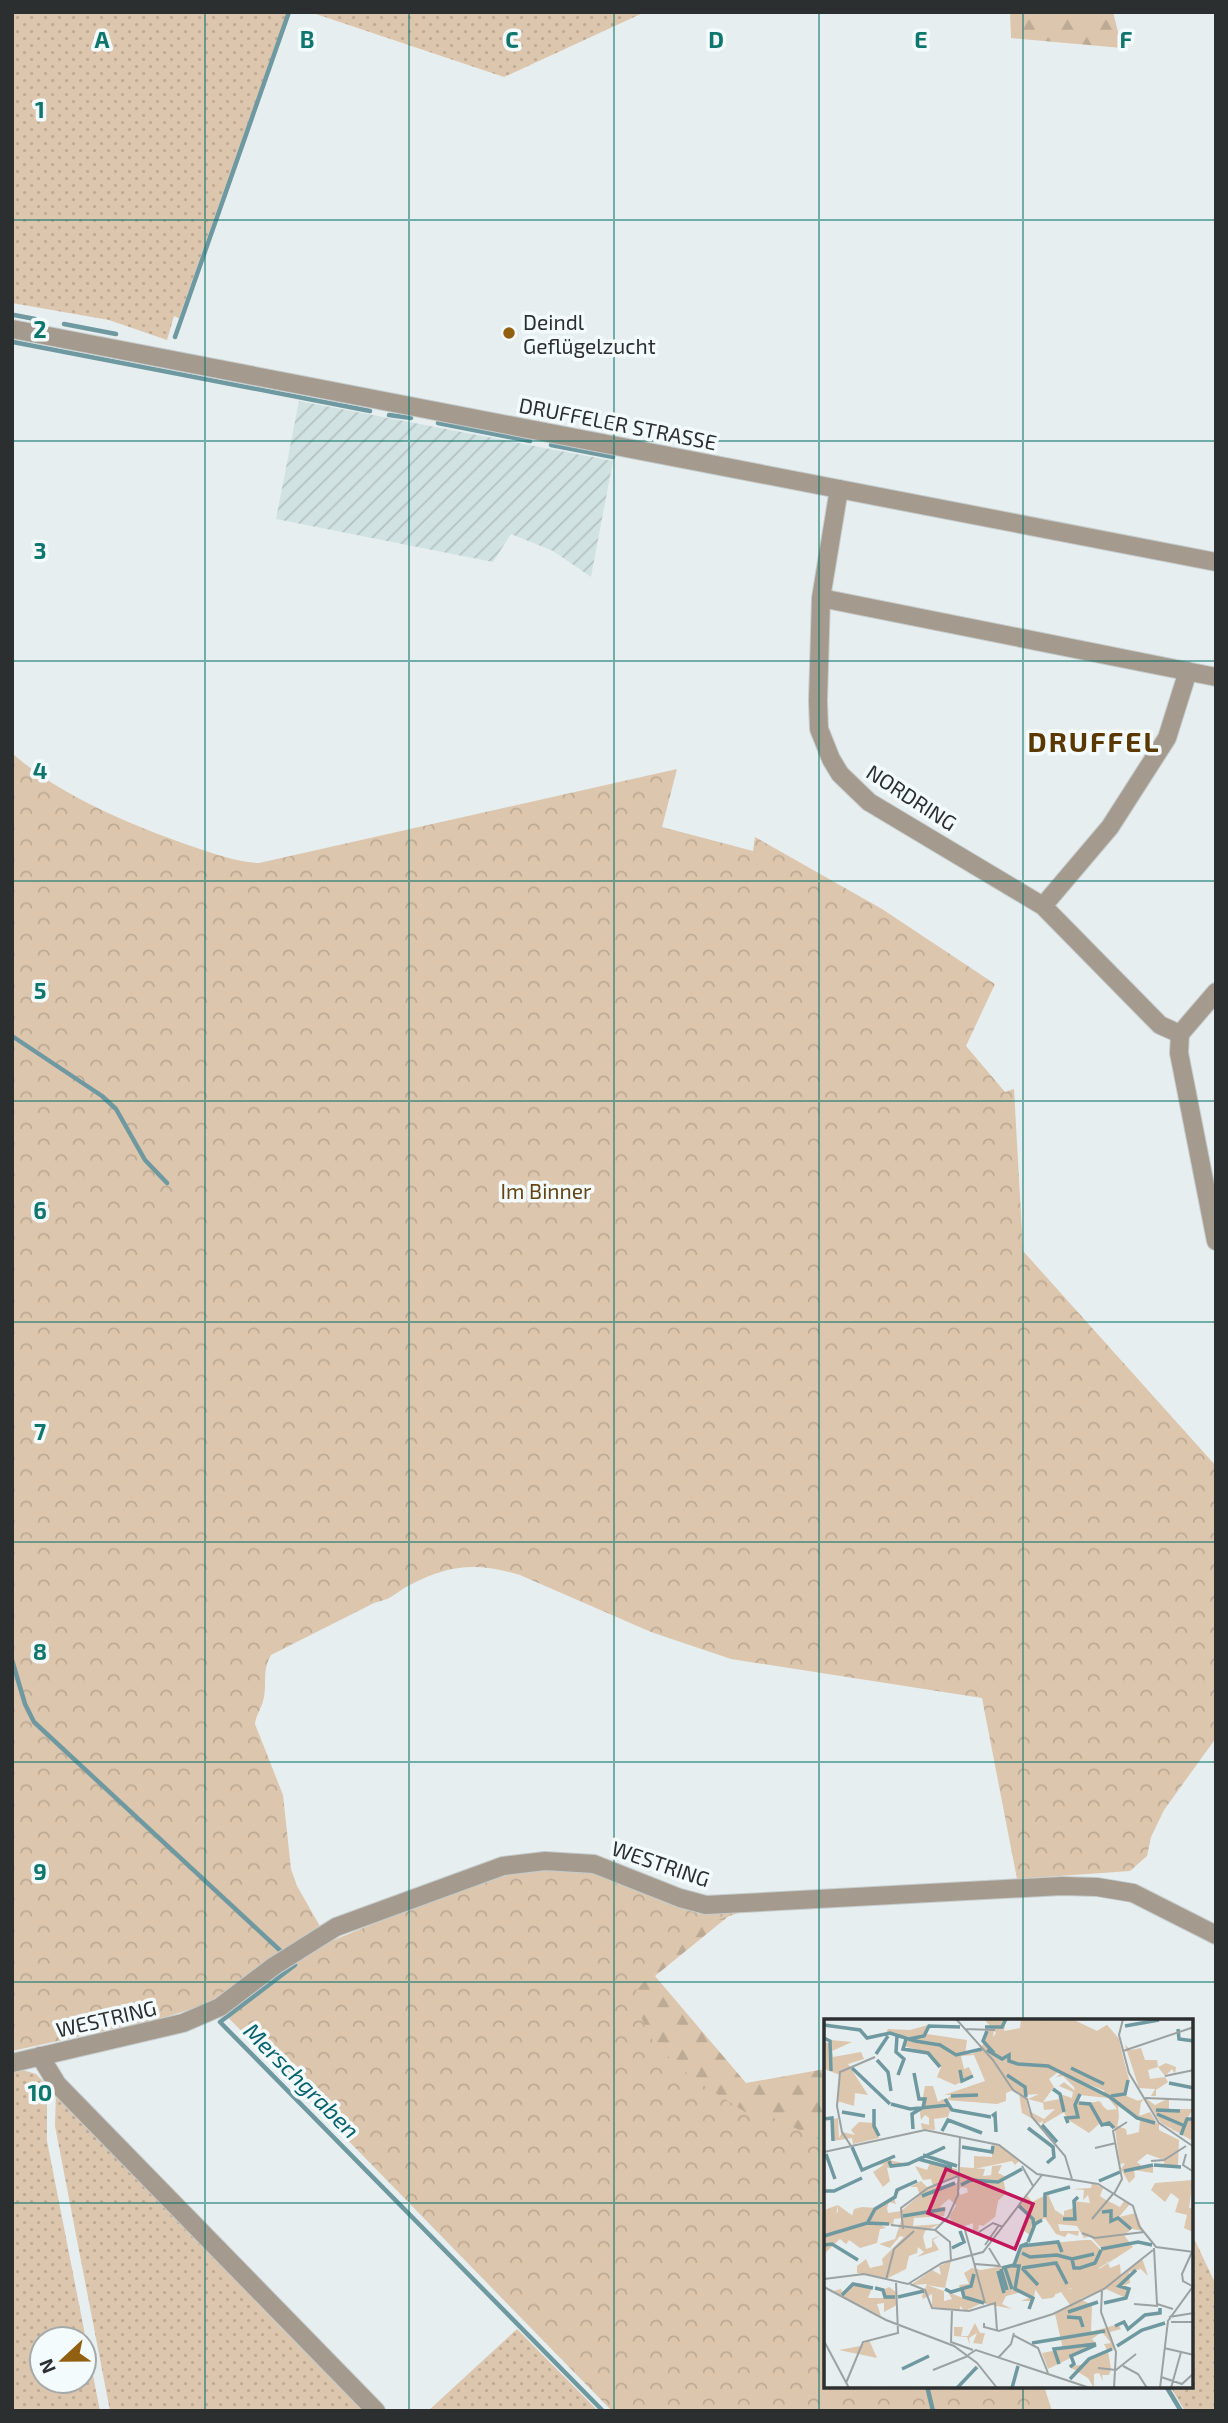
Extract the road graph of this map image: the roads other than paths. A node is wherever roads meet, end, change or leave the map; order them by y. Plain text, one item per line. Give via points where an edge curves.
1 (12, 329) edge
2 (839, 489) junction
3 (1216, 562) edge
4 (821, 598) junction
5 (1188, 671) junction
6 (1216, 677) edge
7 (1043, 906) junction
8 (1216, 992) edge
9 (1180, 1034) junction
10 (1213, 1213) edge
11 (1216, 1241) edge
12 (1216, 1934) edge
13 (40, 2056) junction
14 (12, 2063) edge
15 (376, 2411) edge

1 - 2 street, DRUFFELER STRASSE
2 - 3 street, DRUFFELER STRASSE
2 - 4 street, NORDRING
4 - 5 street
4 - 7 street, NORDRING via 819,729 840,774 869,802
5 - 6 street
5 - 7 street via 1167,738 1110,827
7 - 9 street, NORDRING via 1160,1025
8 - 9 street
9 - 10 street via 1179,1053
10 - 11 street
12 - 13 street, WESTRING via 1133,1893 1097,1887 1062,1885 705,1905 594,1864 545,1861 503,1866 337,1927 202,2016
13 - 14 street, WESTRING
13 - 15 street, WESTRING via 57,2084

